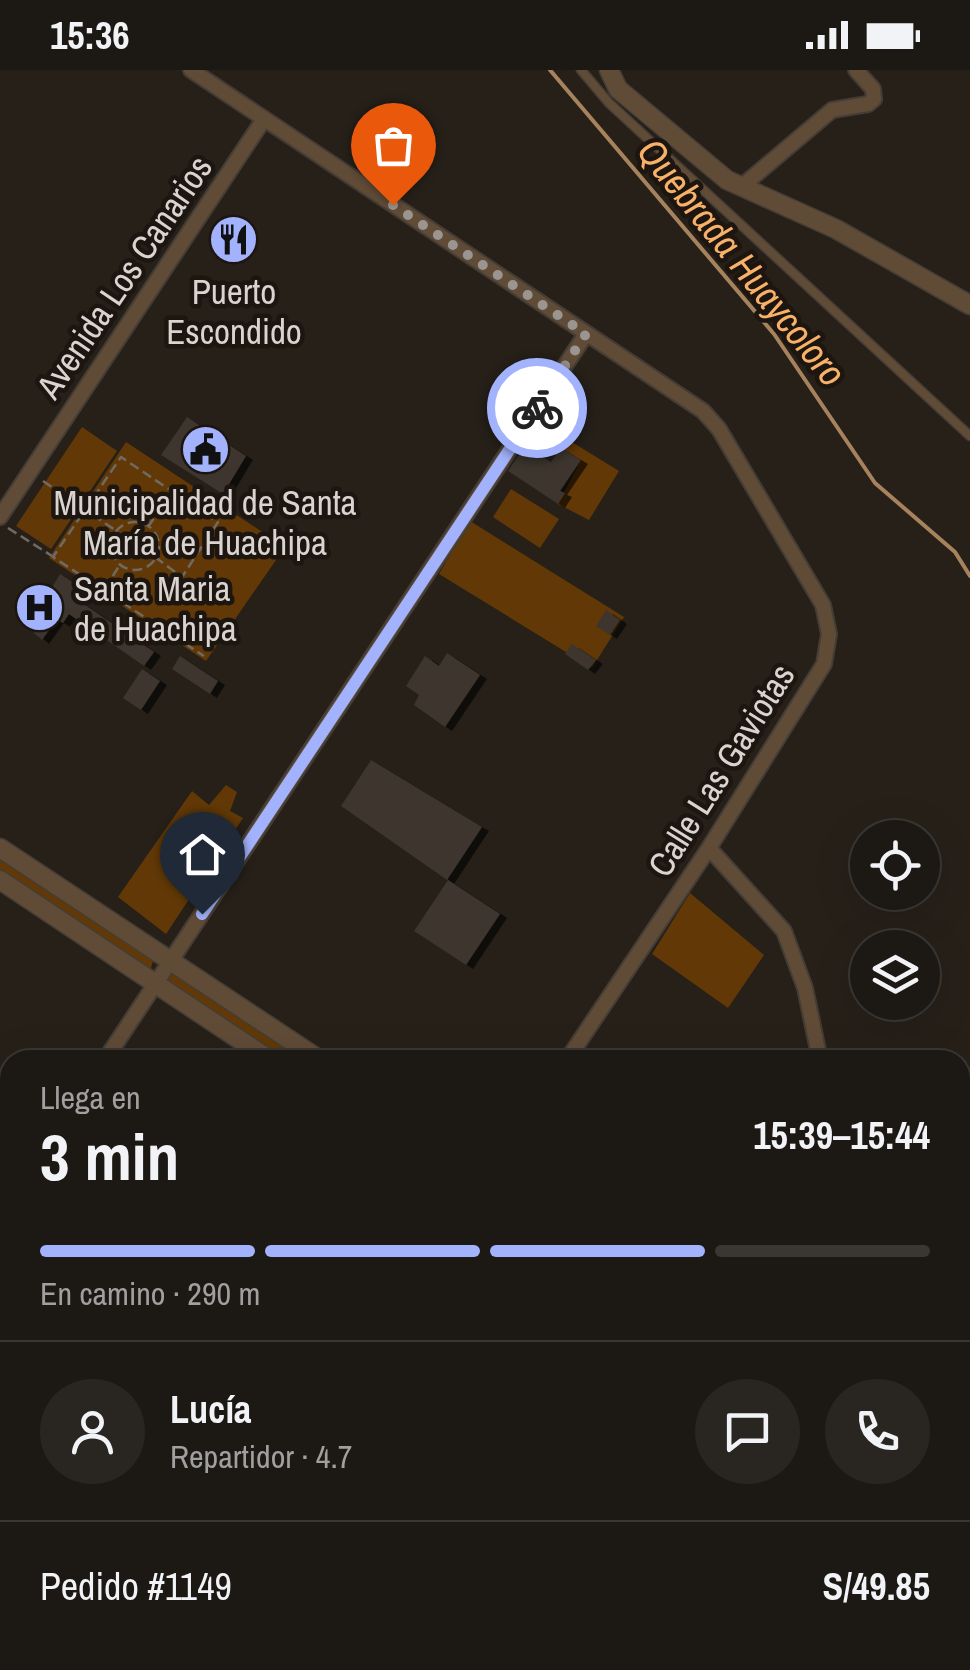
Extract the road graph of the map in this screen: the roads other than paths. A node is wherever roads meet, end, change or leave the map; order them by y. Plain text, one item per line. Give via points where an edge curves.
1 (191, 70) edge
2 (581, 70) edge
3 (609, 70) edge
4 (856, 70) edge
5 (264, 119) junction
6 (741, 187) junction
7 (970, 305) edge
8 (586, 334) junction
9 (970, 436) edge
10 (0, 520) edge
11 (0, 848) edge
12 (709, 848) junction
13 (0, 880) edge
14 (171, 960) junction
15 (156, 983) junction
16 (112, 1050) edge
17 (255, 1050) edge
18 (305, 1050) edge
19 (574, 1050) edge
20 (818, 1050) edge

1 - 5 street, Calle Las Gaviotas
2 - 9 lane
3 - 6 street via 618,88 664,130
4 - 6 street via 874,99 832,110
5 - 8 street, Calle Las Gaviotas
5 - 10 street, Avenida Los Canarios
6 - 7 street via 836,229
8 - 12 street, Calle Las Gaviotas via 703,411 719,429 823,606 829,634 824,664
8 - 14 street
11 - 14 street
12 - 19 street, Calle Las Gaviotas
12 - 20 street via 784,931
13 - 15 street
14 - 15 street
14 - 18 street
15 - 16 street
15 - 17 street

